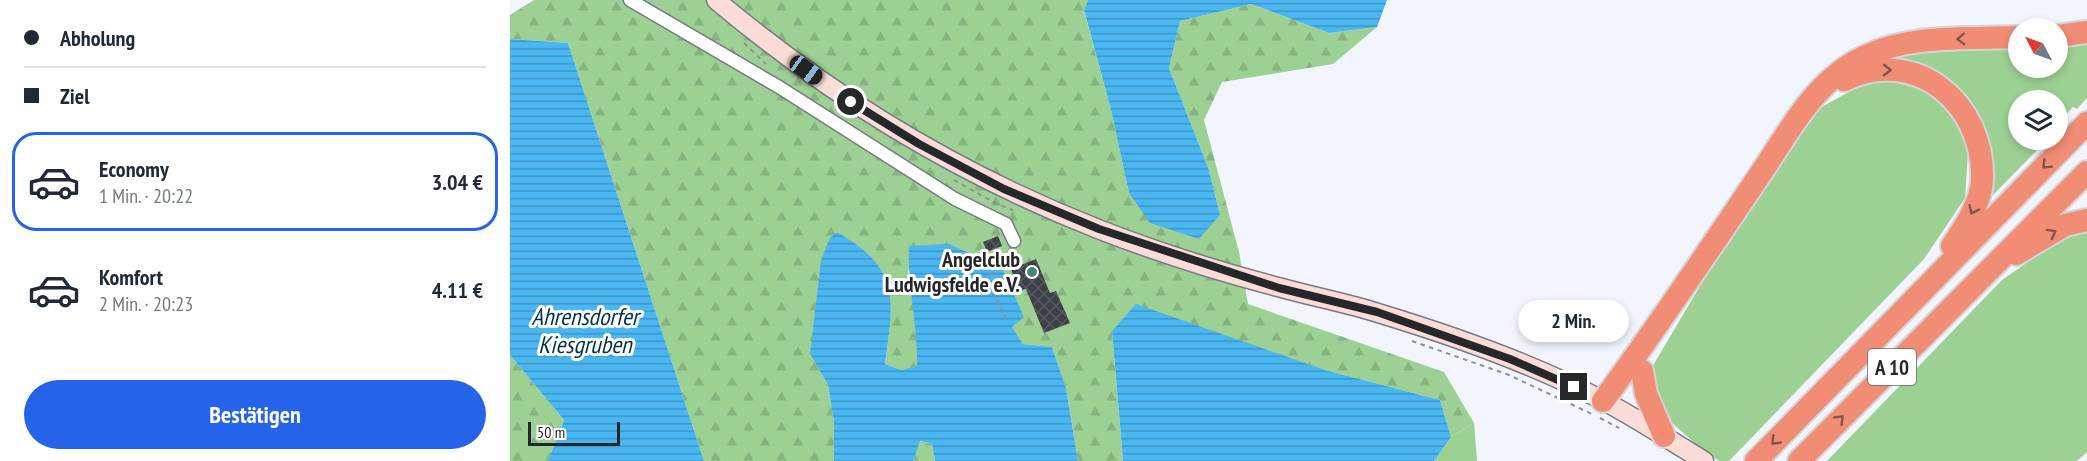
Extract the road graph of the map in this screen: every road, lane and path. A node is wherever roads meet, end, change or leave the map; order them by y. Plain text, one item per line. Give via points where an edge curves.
1 (630, 0) edge
2 (716, 0) edge
3 (2087, 32) edge
4 (2068, 35) edge
5 (2008, 37) edge
6 (1814, 97) junction
7 (2087, 123) edge
8 (2087, 172) edge
9 (2087, 220) edge
10 (1014, 241) dead end
11 (1002, 268) dead end
12 (1984, 273) junction
13 (1918, 294) junction
14 (1666, 315) junction
15 (1006, 319) dead end
16 (1642, 371) junction
17 (1610, 404) junction
18 (1664, 436) junction
19 (1699, 458) edge
20 (1756, 461) edge
21 (1799, 461) edge

1 - 10 street via 779,87 954,200 1006,224
2 - 17 main road via 834,91 919,144 1004,189 1182,258 1279,288 1377,312 1500,355
3 - 4 highway
5 -> 6 highway via 1929,40 1888,48 1846,67
6 -> 13 highway via 1857,74 1897,70 1935,84 1966,113 1977,135 1981,156 1982,181 1976,204
6 - 14 highway via 1797,116
7 -> 13 highway, A 10
8 - 12 highway, A 10
12 -> 9 highway via 2065,225
11 - 15 path via 984,277
21 -> 12 highway, A 10
13 -> 20 highway, A 10
14 - 16 highway
14 - 17 highway
16 - 17 highway
16 - 18 highway via 1646,394
17 - 18 main road
18 - 19 main road

